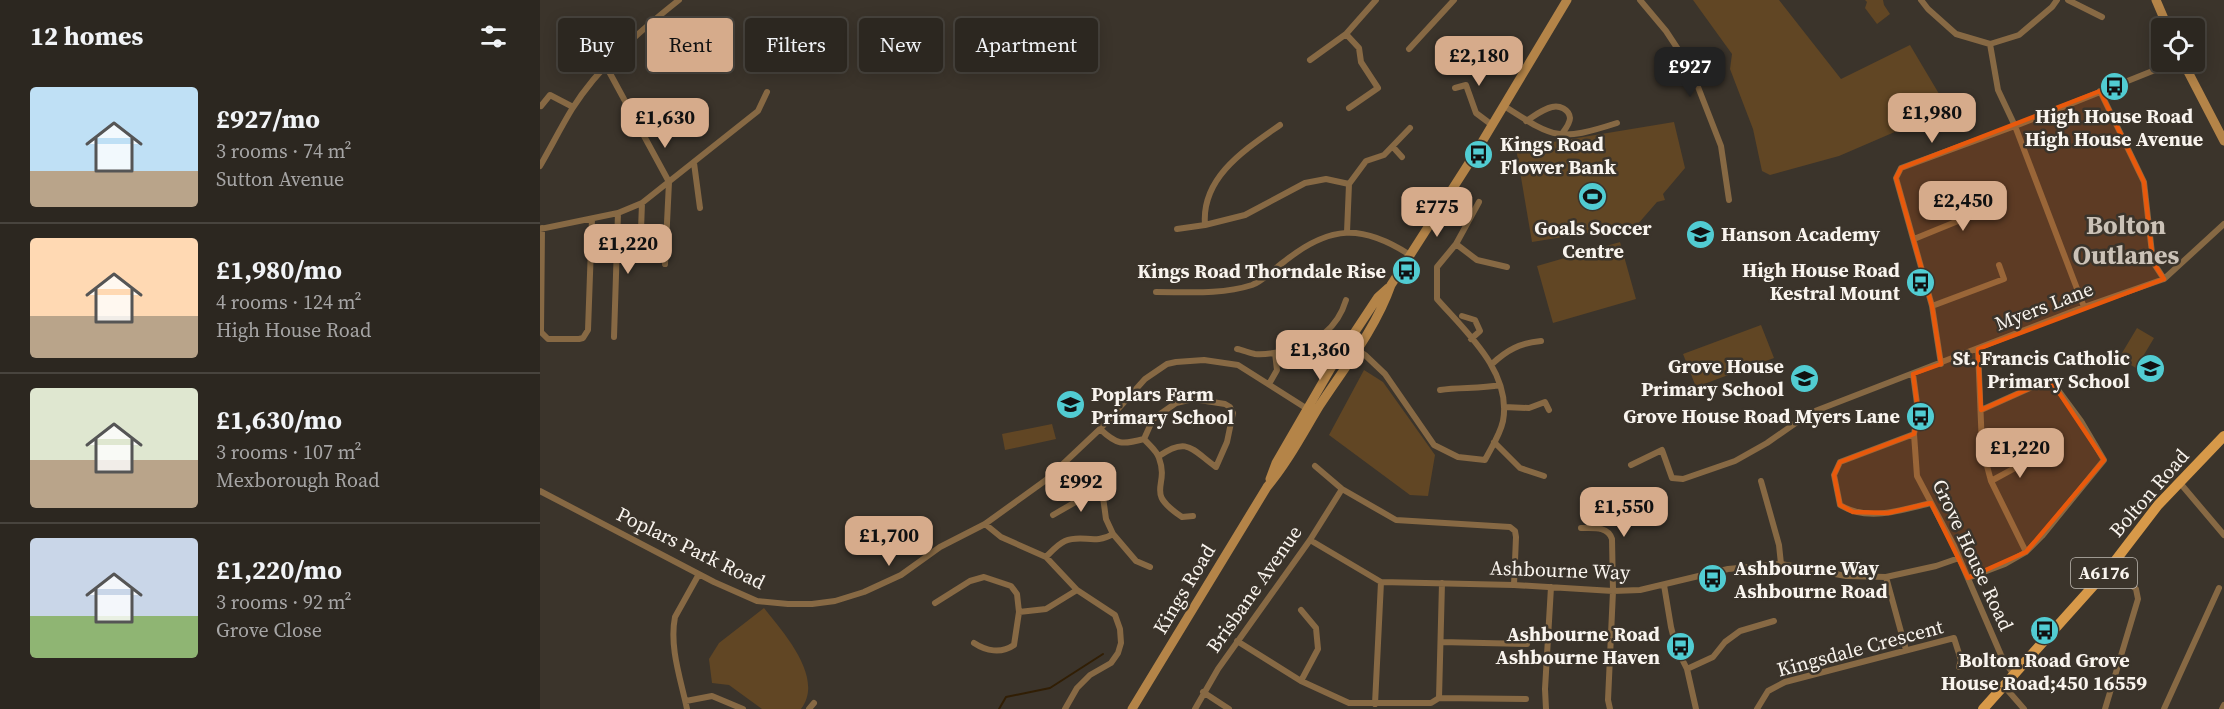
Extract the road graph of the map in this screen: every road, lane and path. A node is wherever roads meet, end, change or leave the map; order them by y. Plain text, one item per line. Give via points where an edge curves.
1 (679, 0) edge
2 (1376, 0) edge
3 (1454, 0) edge
4 (1567, 0) edge
5 (1640, 0) edge
6 (1921, 0) edge
7 (2057, 0) edge
8 (2068, 0) edge
9 (2156, 0) edge
10 (2102, 17) dead end
11 (2164, 18) edge
12 (1346, 34) junction
13 (635, 37) edge
14 (1990, 44) junction
15 (1409, 49) dead end
16 (1310, 60) dead end
17 (2151, 71) edge
18 (601, 72) edge
19 (609, 72) edge
20 (2187, 72) edge
21 (1455, 88) dead end
22 (2100, 91) junction
23 (767, 92) dead end
24 (541, 106) edge
25 (1504, 106) junction
26 (573, 107) junction
27 (1349, 108) dead end
28 (1526, 121) junction
29 (1617, 123) dead end
30 (1280, 125) dead end
31 (1492, 125) junction
32 (2015, 126) junction
33 (1410, 128) dead end
34 (1561, 135) junction
35 (2224, 141) edge
36 (1393, 147) junction
37 (1402, 157) dead end
38 (694, 163) junction
39 (540, 166) edge
40 (669, 182) junction
41 (1348, 184) junction
42 (1729, 200) dead end
43 (1479, 202) dead end
44 (642, 203) junction
45 (1978, 207) dead end
46 (700, 208) dead end
47 (618, 213) junction
48 (592, 219) junction
49 (2224, 224) edge
50 (1205, 225) junction
51 (541, 228) edge
52 (1177, 229) dead end
53 (1347, 232) junction
54 (1914, 239) junction
55 (1456, 244) junction
56 (1410, 255) junction
57 (640, 257) dead end
58 (665, 264) dead end
59 (1999, 265) dead end
60 (1507, 267) dead end
61 (2164, 279) junction
62 (1391, 285) junction
63 (1156, 292) dead end
64 (1346, 300) dead end
65 (1932, 306) junction
66 (2084, 307) junction
67 (1462, 316) dead end
68 (614, 337) dead end
69 (1471, 339) junction
70 (1541, 341) dead end
71 (1347, 343) junction
72 (1237, 349) dead end
73 (1357, 349) junction
74 (1978, 349) junction
75 (1275, 353) junction
76 (1492, 364) junction
77 (1941, 364) junction
78 (1913, 375) junction
79 (1269, 384) junction
80 (1500, 385) junction
81 (1440, 390) dead end
82 (1504, 407) junction
83 (1549, 410) dead end
84 (1981, 410) junction
85 (1311, 411) junction
86 (1100, 429) junction
87 (1914, 434) junction
88 (2224, 436) edge
89 (1144, 439) junction
90 (1494, 442) junction
91 (2039, 455) dead end
92 (1159, 456) junction
93 (1538, 465) dead end
94 (1631, 465) dead end
95 (1315, 466) dead end
96 (1537, 473) junction
97 (1097, 476) dead end
98 (1544, 476) dead end
99 (1761, 481) dead end
100 (1991, 481) junction
101 (2180, 483) junction
102 (1098, 489) junction
103 (1342, 489) junction
104 (540, 491) edge
105 (1931, 503) junction
106 (1053, 515) dead end
107 (1192, 516) dead end
108 (985, 524) junction
109 (1581, 528) dead end
110 (1113, 534) junction
111 (2224, 535) edge
112 (1310, 540) junction
113 (2026, 552) junction
114 (1046, 558) junction
115 (1959, 558) junction
116 (1781, 564) junction
117 (2112, 565) junction
118 (1150, 567) dead end
119 (699, 574) junction
120 (1886, 577) junction
121 (1968, 578) junction
122 (1381, 582) junction
123 (1442, 583) junction
124 (1514, 585) junction
125 (1664, 585) junction
126 (1551, 588) junction
127 (2219, 588) dead end
128 (1077, 590) junction
129 (1613, 591) junction
130 (935, 603) dead end
131 (1301, 610) dead end
132 (1019, 612) junction
133 (1774, 621) dead end
134 (1237, 641) junction
135 (1442, 642) junction
136 (974, 643) dead end
137 (1527, 644) dead end
138 (1906, 650) junction
139 (1959, 667) dead end
140 (1687, 669) junction
141 (2013, 674) junction
142 (1301, 681) junction
143 (2004, 686) junction
144 (1203, 692) junction
145 (1439, 698) junction
146 (1526, 699) dead end
147 (686, 701) junction
148 (814, 703) dead end
149 (1375, 704) junction
150 (687, 709) edge
151 (743, 709) edge
152 (809, 709) edge
153 (1065, 709) edge
154 (1132, 709) edge
155 (1195, 709) edge
156 (1229, 709) edge
157 (1546, 709) edge
158 (1610, 709) edge
159 (1696, 709) edge
160 (1757, 709) edge
161 (1983, 709) edge
162 (2024, 709) edge
163 (2105, 709) edge
164 (2164, 709) edge

1 - 13 street
2 - 12 street
3 - 15 street
4 - 25 street, Kings Road
5 - 42 street via 1691,69 1721,146
6 - 14 street via 1956,34
7 - 14 street via 2019,35
8 - 10 street
9 - 11 street
12 - 16 street
12 - 27 street via 1359,48 1361,62 1378,88
14 - 32 street via 1998,90
17 - 22 street
18 - 26 street
19 - 40 street
20 - 35 street
21 - 31 street via 1466,85 1476,113
22 - 32 street
22 - 61 street via 2144,182 2153,262
23 - 38 street via 758,111
24 - 26 street via 550,95
25 - 28 street
25 - 31 street, Kings Road
26 - 39 street
28 - 34 street
28 - 34 street via 1559,106 1570,117
29 - 34 street
30 - 50 street via 1218,176 1209,193
31 - 56 street, Kings Road
32 - 54 street via 1901,168 1896,178
32 - 66 street
33 - 36 street
36 - 37 street
36 - 41 street via 1366,161
38 - 40 street
38 - 46 street
40 - 44 street
40 - 58 street
41 - 50 street via 1326,178 1305,183 1245,215
41 - 53 street
43 - 55 street
44 - 47 street
44 - 57 street
45 - 54 street via 1980,212
47 - 48 street
47 - 68 street
48 - 51 street
48 - 51 street via 588,330 583,339 548,339 541,332
49 - 61 street, Myers Lane
50 - 52 street
53 - 56 street via 1370,234
53 - 63 street via 1301,248 1254,285 1212,292
54 - 65 street
55 - 60 street via 1478,260
55 - 69 street via 1437,267 1437,299
56 - 62 street, Kings Road
59 - 65 street via 2004,279
61 - 66 street, Myers Lane
62 - 71 street, Kings Road via 1378,297
62 - 73 street, Kings Road
64 - 75 street via 1342,314 1313,342
65 - 77 street
66 - 74 street, Myers Lane
67 - 69 street via 1475,320 1480,331
69 - 76 street
70 - 76 street via 1524,343
71 - 73 street
71 - 85 street, Kings Road
72 - 75 street
73 - 85 street, Kings Road
73 - 90 street via 1385,374 1434,445 1458,457 1485,460
74 - 77 street, Myers Lane
74 - 84 street
75 - 79 street via 1278,369
76 - 80 street
77 - 78 street, Myers Lane
78 - 87 street, Grove House Road via 1918,411
78 - 94 street, Myers Lane via 1810,413 1735,461 1683,479 1672,478 1662,450
79 - 85 street, Poplars Park Road
79 - 86 street, Poplars Park Road via 1238,365 1204,360 1167,364 1145,379
80 - 81 street
80 - 82 street
82 - 83 street via 1529,408 1545,402
82 - 90 street via 1503,422
84 - 100 street via 1982,447
84 - 113 street via 2050,379 2104,460
85 - 154 street, Kings Road via 1276,463 1267,487
86 - 89 street via 1120,443
86 - 108 street, Poplars Park Road via 1046,480
87 - 105 street, Grove House Road via 1917,476
87 - 105 street via 1840,462 1834,475 1840,505 1853,512 1888,513
88 - 101 main road, Bolton Road / A6176
89 - 92 street
89 - 92 street via 1153,419 1176,403 1193,399 1230,407 1233,413 1227,442 1216,467 1184,445 1172,447
90 - 96 street via 1520,468
91 - 100 street
92 - 107 street via 1162,500 1183,520
93 - 96 street
95 - 103 street
96 - 98 street
97 - 102 street
99 - 116 street
100 - 113 street
101 - 111 street
101 - 117 main road, Bolton Road / A6176
102 - 106 street
102 - 110 street
103 - 112 street, Brisbane Avenue
103 - 124 street via 1396,520 1510,527 1516,537
104 - 119 street, Poplars Park Road
105 - 115 street, Grove House Road
108 - 114 street via 1001,537
108 - 119 street, Poplars Park Road via 939,548 902,575 835,601 757,601
109 - 129 street via 1605,529 1611,535
110 - 114 street via 1104,540 1063,541
110 - 118 street via 1136,561
112 - 122 street, Ashbourne Way
112 - 134 street, Brisbane Avenue
113 - 121 street
114 - 128 street
115 - 120 street, Ashbourne Way
115 - 121 street, Grove House Road
116 - 120 street, Ashbourne Way via 1846,576
116 - 125 street, Ashbourne Way via 1728,569
117 - 141 main road, Bolton Road / A6176
117 - 163 street via 2136,589 2138,599
119 - 147 street via 674,625
120 - 138 street
121 - 141 street, Grove House Road
122 - 123 street, Ashbourne Way
122 - 149 street
123 - 124 street, Ashbourne Way
123 - 135 street
124 - 126 street, Ashbourne Way
125 - 129 street, Ashbourne Way
125 - 140 street via 1676,647
126 - 129 street, Ashbourne Way
126 - 157 street
127 - 164 street
128 - 132 street via 1046,609
128 - 153 street via 1115,615 1121,644 1111,663 1090,675
129 - 158 street
130 - 132 street via 970,581 984,577 1011,586 1017,594
131 - 142 street via 1316,628 1317,649
132 - 136 street via 1014,645 1007,650 986,650
133 - 140 street via 1740,631 1713,657
134 - 142 street
134 - 144 street, Brisbane Avenue
135 - 137 street
135 - 145 street
138 - 139 street, Kingsdale Crescent via 1954,638 1961,660
138 - 160 street, Kingsdale Crescent via 1785,682 1768,691
140 - 159 street
141 - 143 main road, Bolton Road / A6176
142 - 149 street via 1349,703
143 - 161 main road, Bolton Road / A6176
143 - 162 street
144 - 155 street, Brisbane Avenue
144 - 156 street
145 - 146 street
145 - 149 street via 1431,703
147 - 150 street
147 - 151 street via 712,696
148 - 152 street

